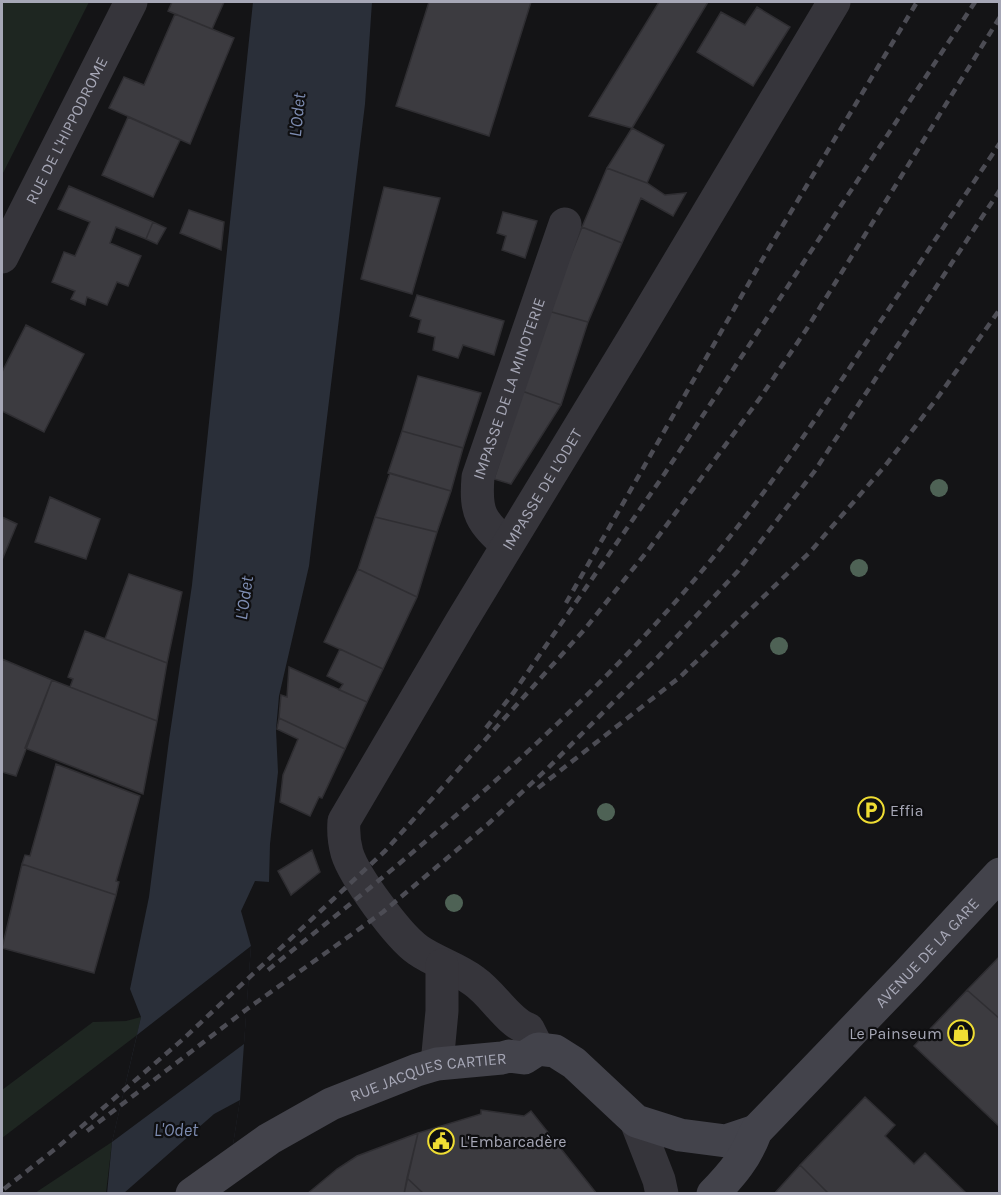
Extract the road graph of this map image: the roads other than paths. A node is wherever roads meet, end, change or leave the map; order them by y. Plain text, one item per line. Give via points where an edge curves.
1 (131, 2) edge
2 (834, 2) edge
3 (565, 224) dead end
4 (2, 257) edge
5 (507, 545) junction
6 (999, 874) edge
7 (442, 965) junction
8 (538, 1049) junction
9 (437, 1064) junction
10 (636, 1121) junction
11 (756, 1131) junction
12 (192, 1194) edge
13 (662, 1194) edge
14 (713, 1194) edge

1 - 4 street, RUE DE L'HIPPODROME
2 - 5 street, IMPASSE DE L'ODET
3 - 5 street, IMPASSE DE LA MINOTERIE via 478,477 481,516
5 - 7 street, IMPASSE DE L'ODET via 344,821 348,856 383,912 416,948
6 - 11 main road, AVENUE DE LA GARE
7 - 8 street, IMPASSE DE L'ODET via 474,980 488,992 517,1025 528,1029
7 - 9 street
8 - 9 main road, RUE JACQUES CARTIER via 524,1058 509,1056
8 - 10 main road via 555,1051 574,1063
9 - 12 main road, RUE JACQUES CARTIER via 331,1104 230,1164
10 - 11 main road via 680,1136 726,1141
10 - 13 street
11 - 14 main road, AVENUE DE LA GARE via 736,1169

